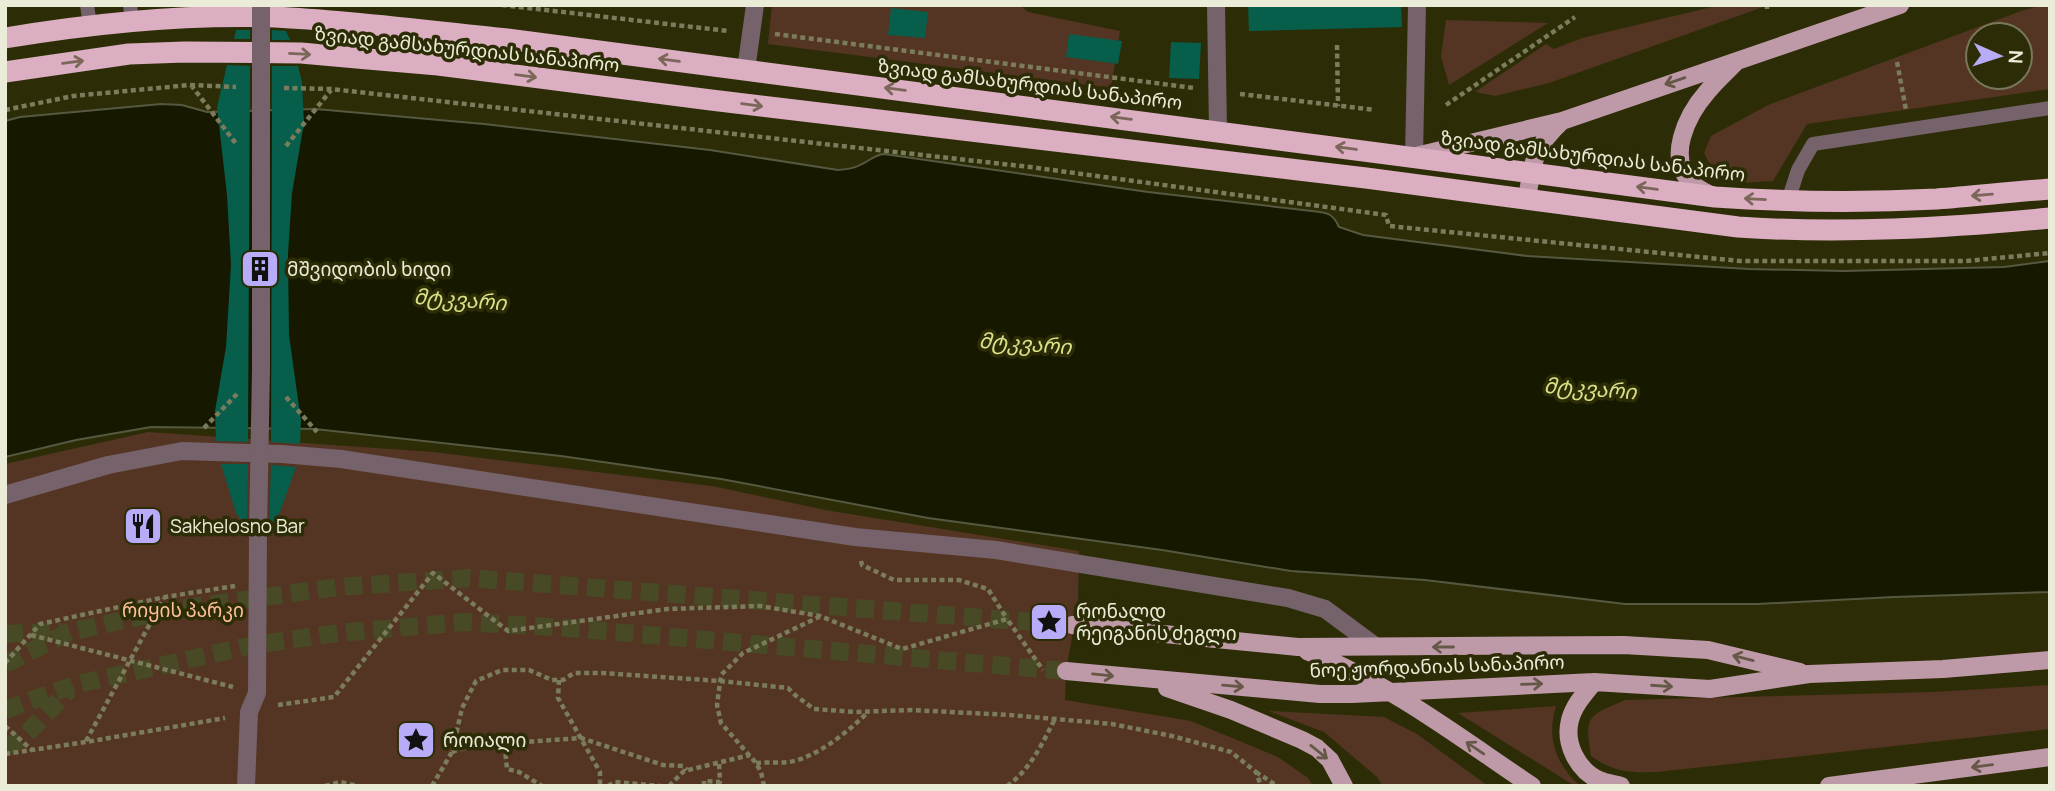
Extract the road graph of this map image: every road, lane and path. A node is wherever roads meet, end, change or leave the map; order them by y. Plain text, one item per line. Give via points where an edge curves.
1 (502, 5) edge
2 (581, 5) edge
3 (755, 5) edge
4 (1216, 5) edge
5 (1417, 5) edge
6 (1900, 5) edge
7 (269, 9) edge
8 (131, 13) edge
9 (580, 14) junction
10 (88, 15) edge
11 (1575, 17) dead end
12 (751, 34) junction
13 (5, 38) edge
14 (1337, 45) dead end
15 (1740, 59) junction
16 (1897, 62) dead end
17 (746, 69) junction
18 (5, 72) edge
19 (190, 85) junction
20 (242, 87) dead end
21 (280, 88) dead end
22 (331, 89) junction
23 (1217, 92) junction
24 (1338, 106) junction
25 (1446, 106) dead end
26 (2050, 108) edge
27 (5, 110) edge
28 (1375, 110) dead end
29 (1562, 121) junction
30 (1910, 129) junction
31 (1218, 131) junction
32 (1414, 157) junction
33 (1531, 172) junction
34 (261, 176) junction
35 (2050, 189) edge
36 (1715, 197) junction
37 (1527, 199) junction
38 (1788, 201) junction
39 (2050, 218) edge
40 (2050, 253) edge
41 (261, 369) junction
42 (181, 451) junction
43 (341, 459) junction
44 (5, 495) edge
45 (894, 580) dead end
46 (257, 581) junction
47 (165, 597) junction
48 (820, 616) junction
49 (1007, 619) junction
50 (1072, 625) tunnel mouth
51 (31, 635) junction
52 (1375, 646) junction
53 (1298, 647) junction
54 (130, 660) junction
55 (2050, 660) edge
56 (5, 663) edge
57 (1066, 671) tunnel mouth
58 (1809, 674) junction
59 (1047, 676) dead end
60 (1140, 679) junction
61 (559, 680) junction
62 (720, 681) junction
63 (1594, 682) junction
64 (1391, 692) junction
65 (257, 693) junction
66 (249, 712) junction
67 (868, 712) junction
68 (1055, 719) junction
69 (5, 726) edge
70 (580, 738) junction
71 (86, 742) junction
72 (505, 749) junction
73 (33, 751) junction
74 (452, 752) junction
75 (5, 754) edge
76 (750, 755) junction
77 (2050, 757) edge
78 (719, 762) junction
79 (756, 763) junction
80 (687, 770) junction
81 (1256, 772) junction
82 (246, 786) edge
83 (325, 786) edge
84 (358, 786) edge
85 (432, 786) edge
86 (542, 786) edge
87 (600, 786) edge
88 (607, 786) edge
89 (661, 786) edge
90 (669, 786) edge
91 (704, 786) edge
92 (764, 786) edge
93 (1007, 786) edge
94 (1261, 786) edge
95 (1277, 786) edge
96 (1344, 786) edge
97 (1532, 786) edge
98 (1621, 786) edge
99 (1829, 786) edge

1 - 9 path
2 - 9 path
3 - 12 street
4 - 23 street
5 - 32 street
6 - 15 main road
7 - 8 highway, ზვიად გამსახურდიას სანაპირო via 175,18
17 -> 7 highway, ზვიად გამსახურდიას სანაპირო
7 - 34 street, bridge
8 - 10 highway, ზვიად გამსახურდიას სანაპირო
9 - 12 path
10 - 13 highway, ზვიად გამსახურდიას სანაპირო
11 - 25 path
12 - 17 street
12 - 23 path via 788,34
14 - 24 path
15 -> 29 main road
15 - 36 main road via 1705,94 1683,131 1681,164 1687,179
16 - 30 path
31 -> 17 highway, ზვიად გამსახურდიას სანაპირო
18 -> 37 highway, ზვიად გამსახურდიას სანაპირო via 171,52 368,59
19 - 20 path
19 - 27 path via 73,96
19 - 34 path
21 - 22 path
22 - 34 path
22 - 40 path via 1043,169 1386,215 1389,226 1740,261 1966,261
23 - 24 path
23 - 31 street
24 - 28 path
26 - 30 lane
29 - 32 main road
29 - 33 main road via 1538,148
30 - 38 lane via 1813,144
32 -> 31 highway, ზვიად გამსახურდიას სანაპირო
32 - 33 highway, ზვიად გამსახურდიას სანაპირო
36 -> 33 highway, ზვიად გამსახურდიას სანაპირო
33 - 37 main road
34 - 41 street, bridge
35 -> 38 highway, ზვიად გამსახურდიას სანაპირო via 1937,199
38 -> 36 highway, ზვიად გამსახურდიას სანაპირო
37 - 39 highway, ზვიად გამსახურდიას სანაპირო via 1785,230 1863,231
41 - 42 path
41 - 43 path
41 - 46 street, bridge
42 - 43 street
42 - 44 street via 108,465
43 - 52 street via 855,537 996,550 1288,598 1325,609
45 - 49 path via 959,580 988,589
46 - 47 path
46 - 65 street
47 - 51 path via 40,624
47 - 54 path
48 - 49 path via 902,649
48 - 62 path via 743,653
48 - 66 path via 760,606 667,609 508,631 433,573 334,697
49 - 59 path
50 - 53 main road, ნოე ჟორდანიას სანაპირო
51 - 54 path
51 - 56 path
52 - 53 main road, ნოე ჟორდანიას სანაპირო
58 -> 52 main road, ნოე ჟორდანიას სანაპირო via 1708,650 1624,645
53 - 64 main road
54 - 65 path
54 - 71 path
55 - 58 main road, ნოე ჟორდანიას სანაპირო
57 -> 60 main road, ნოე ჟორდანიას სანაპირო
63 -> 58 main road, ნოე ჟორდანიას სანაპირო via 1710,689
60 -> 64 main road, ნოე ჟორდანიას სანაპირო via 1320,694
60 -> 96 main road via 1303,740 1330,760
61 - 62 path via 584,673
61 - 70 path via 558,698
61 - 74 path via 529,670 502,670 476,681 462,708
62 - 67 path via 788,688 814,709
62 - 76 path via 721,723
64 -> 63 main road, ნოე ჟორდანიას სანაპირო
63 - 98 main road via 1570,719 1568,739 1585,770
97 -> 64 main road
65 - 66 street
66 - 71 path
66 - 82 street
67 - 68 path via 911,710
67 - 79 path via 821,749 792,762
68 - 81 path via 1171,736 1231,752
68 - 93 path via 1040,749
69 - 73 path
70 - 72 path
70 - 80 path
70 - 87 path via 600,772
71 - 73 path
72 - 74 path via 489,744
72 - 86 path via 507,769
73 - 75 path
74 - 85 path
76 - 78 path
76 - 79 path
77 -> 99 main road
78 - 80 path
78 - 91 path via 720,782 704,781
79 - 92 path
80 - 90 path
81 - 94 path
81 - 95 path
83 - 84 path via 340,782
88 - 89 path via 615,782

